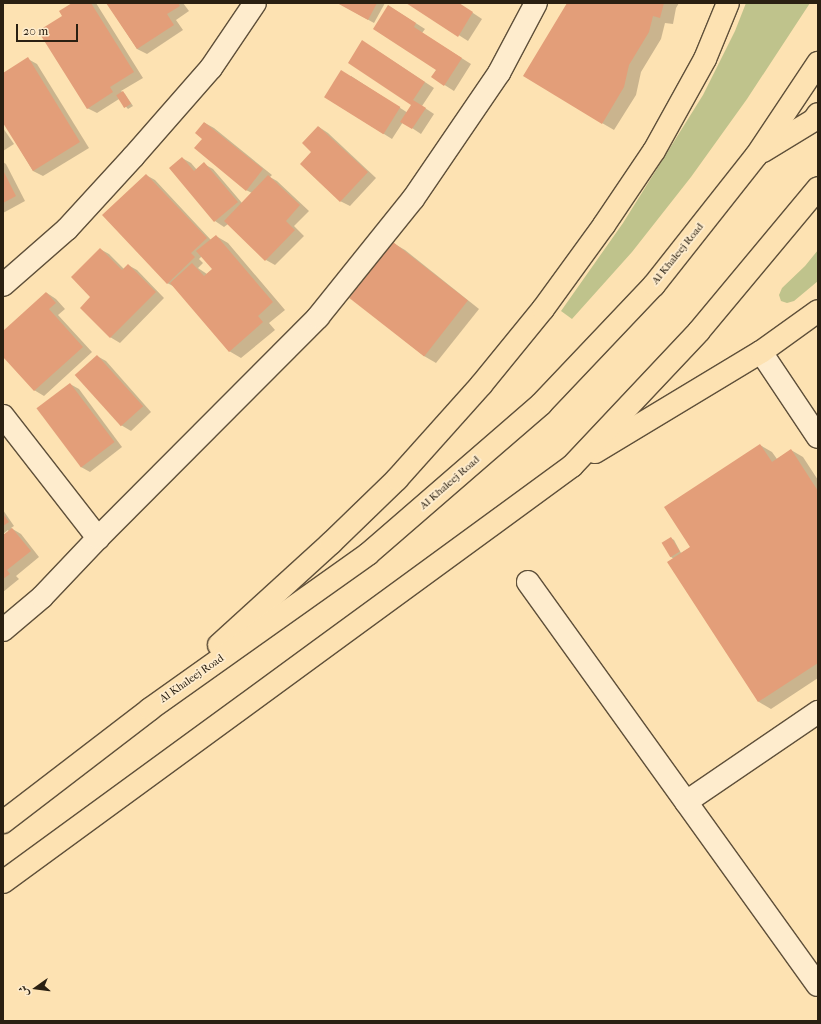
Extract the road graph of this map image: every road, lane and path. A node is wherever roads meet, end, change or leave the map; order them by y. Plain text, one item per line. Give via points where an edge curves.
1 (255, 3) edge
2 (536, 3) edge
3 (728, 3) edge
4 (818, 63) edge
5 (818, 114) edge
6 (756, 156) junction
7 (818, 182) edge
8 (812, 195) edge
9 (3, 285) edge
10 (818, 311) edge
11 (761, 352) junction
12 (3, 416) edge
13 (818, 437) edge
14 (572, 466) junction
15 (98, 538) junction
16 (528, 582) dead end
17 (3, 630) edge
18 (150, 709) junction
19 (818, 712) edge
20 (686, 802) junction
21 (3, 822) edge
22 (3, 882) edge
23 (818, 985) edge

1 - 9 street via 211,68 128,162 67,229
2 - 15 street via 499,73 413,199 328,304
3 - 18 main road via 705,59 654,151 543,309 481,385 397,479
4 - 6 main road, Al Khaleej Road
5 - 6 main road via 814,120
6 - 18 main road, Al Khaleej Road via 654,286 541,404 368,554
7 - 8 main road
8 - 14 main road via 699,331
10 - 11 main road
11 - 13 street
11 - 14 main road
12 - 15 street
14 - 22 main road
15 - 17 street via 42,597
16 - 20 street
18 - 21 main road, Al Khaleej Road
19 - 20 street
20 - 23 street

